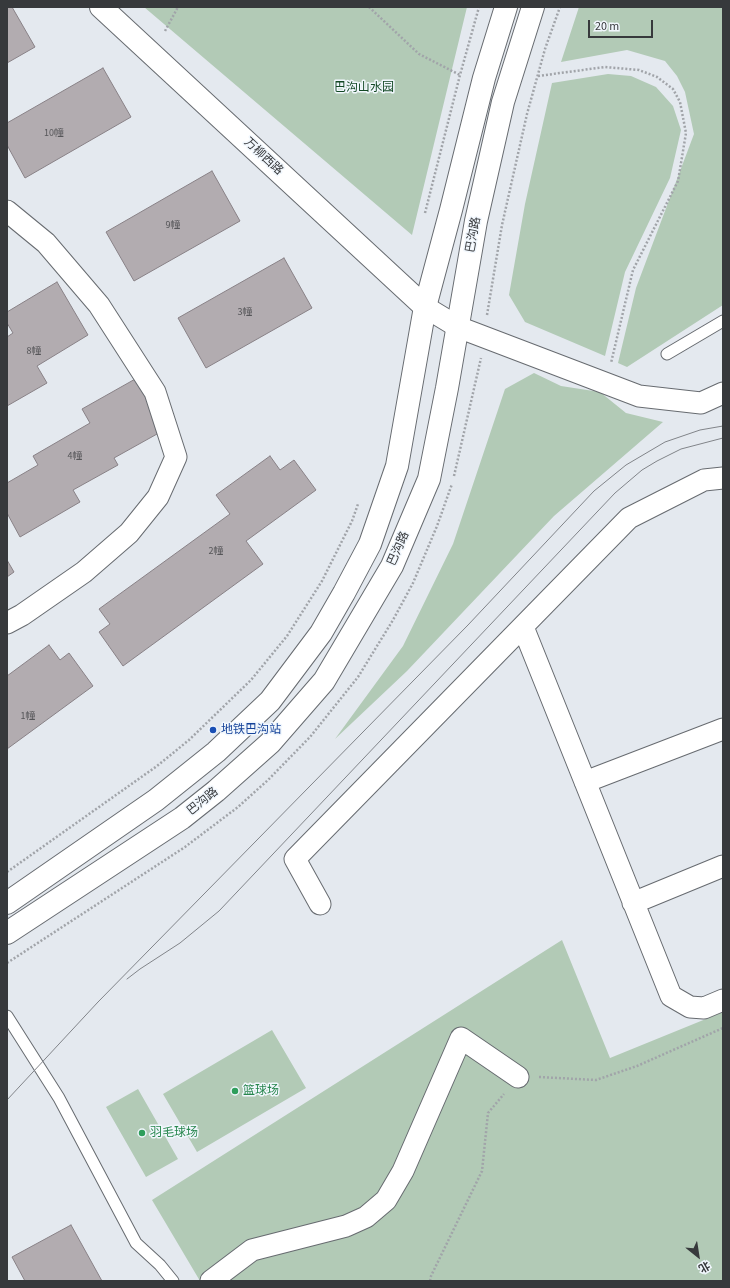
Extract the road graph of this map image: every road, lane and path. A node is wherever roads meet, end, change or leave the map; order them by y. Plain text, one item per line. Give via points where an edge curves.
1 (101, 7) edge
2 (178, 7) edge
3 (369, 7) edge
4 (479, 7) edge
5 (506, 7) edge
6 (533, 7) edge
7 (165, 31) dead end
8 (460, 75) junction
9 (538, 76) dead end
10 (7, 211) edge
11 (425, 217) dead end
12 (425, 307) junction
13 (723, 321) edge
14 (458, 327) junction
15 (667, 354) dead end
16 (606, 384) junction
17 (723, 393) edge
18 (723, 478) edge
19 (359, 502) dead end
20 (7, 623) edge
21 (523, 627) junction
22 (723, 729) edge
23 (585, 782) junction
24 (723, 866) edge
25 (7, 872) edge
26 (633, 902) junction
27 (7, 903) edge
28 (320, 904) dead end
29 (7, 934) edge
30 (723, 1000) edge
31 (7, 1016) edge
32 (723, 1028) edge
33 (518, 1077) junction
34 (173, 1281) edge
35 (210, 1281) edge
36 (430, 1281) edge

1 - 12 main road, 万柳西路
2 - 7 path
3 - 8 path via 419,54
4 - 8 path
5 - 12 main road via 484,78
6 - 14 main road, 巴沟路 via 503,102 476,221
8 - 11 path
9 - 16 path via 605,67 639,70 656,77 673,89 680,102 686,133 678,181 634,270
10 - 20 street via 46,243 99,305 155,392 176,457 158,497 129,533 84,572
12 - 14 street
12 - 27 main road via 397,466 370,544 321,633 270,701 216,752 156,800
13 - 15 lane
14 - 16 street
14 - 29 main road, 巴沟路 via 429,479 392,566 324,681 270,743 216,791 182,818
16 - 17 street via 639,396 701,403
18 - 21 street via 704,480 629,518
19 - 25 path via 322,581 288,636 251,680 189,740 157,766
21 - 23 street
21 - 28 street via 295,860
22 - 23 street
23 - 26 street
24 - 26 street
26 - 30 street via 670,996 690,1007 704,1008
31 - 34 lane via 59,1098 136,1243
32 - 33 path via 637,1066 596,1080
33 - 35 street via 461,1038 403,1170 386,1200 366,1216 346,1226 252,1250
33 - 36 path via 488,1113 482,1172

